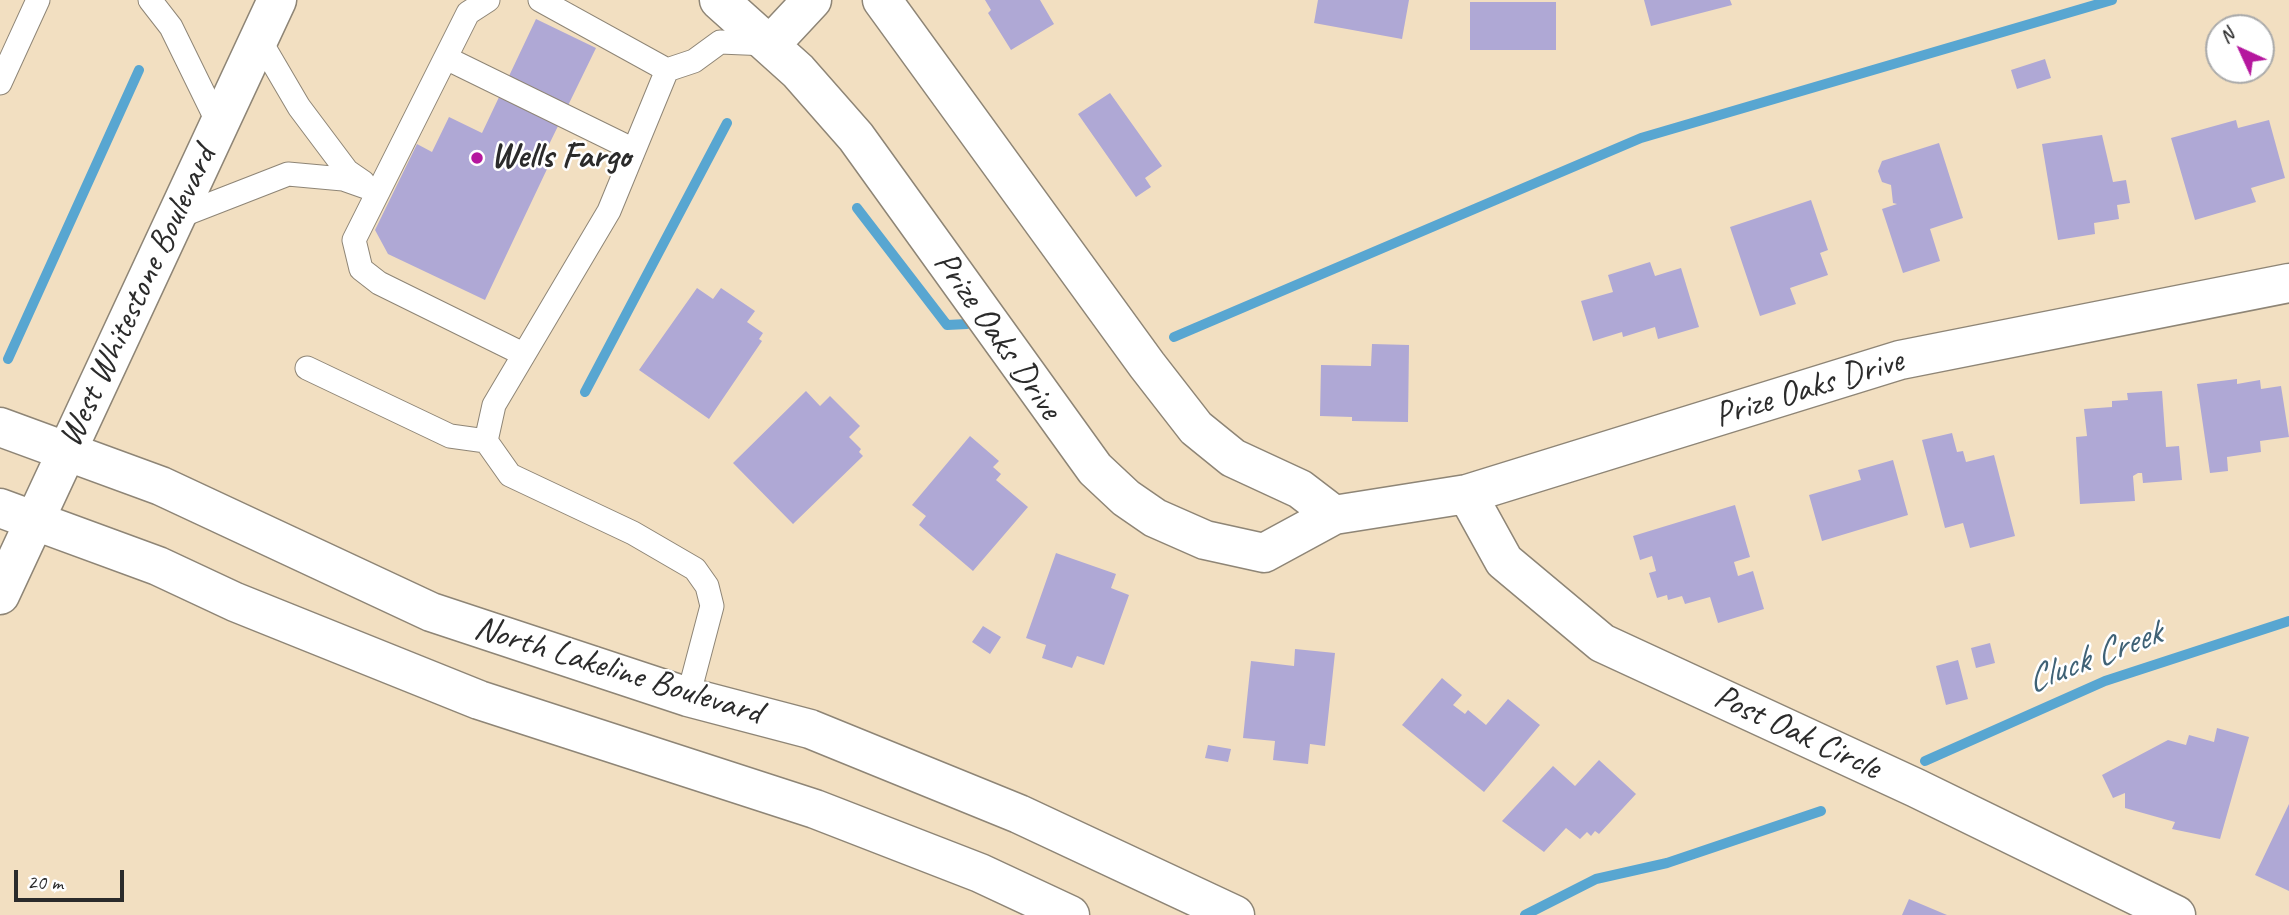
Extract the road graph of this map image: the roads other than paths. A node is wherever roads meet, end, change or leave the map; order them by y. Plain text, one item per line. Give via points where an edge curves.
1 (38, 0) edge
2 (150, 0) edge
3 (276, 0) edge
4 (488, 0) edge
5 (540, 0) edge
6 (719, 0) edge
7 (813, 0) edge
8 (882, 0) edge
9 (258, 37) junction
10 (771, 44) junction
11 (446, 58) junction
12 (667, 70) junction
13 (0, 83) edge
14 (218, 123) junction
15 (634, 150) junction
16 (377, 191) junction
17 (174, 218) junction
18 (2289, 284) edge
19 (523, 354) junction
20 (307, 369) dead end
21 (0, 427) edge
22 (486, 441) junction
23 (66, 453) junction
24 (1467, 494) junction
25 (0, 508) edge
26 (1334, 515) junction
27 (35, 522) junction
28 (0, 595) edge
29 (688, 697) junction
30 (1070, 915) edge
31 (1235, 915) edge
32 (2176, 915) edge

1 - 13 lane
2 - 14 lane via 171,27
3 - 9 street, West Whitestone Boulevard
4 - 11 lane via 468,13
5 - 12 lane
6 - 10 street, Prize Oaks Drive
7 - 10 street
8 - 26 street via 1196,428 1233,458 1300,489
9 - 14 street, West Whitestone Boulevard
9 - 16 lane via 328,149 347,171
10 - 12 lane via 720,42 694,61
10 - 26 street, Prize Oaks Drive via 856,137 1064,429 1095,469 1126,498 1205,540 1264,553
11 - 15 lane
11 - 16 lane
12 - 15 lane
14 - 17 street, West Whitestone Boulevard
15 - 19 lane via 609,211
16 - 17 lane via 343,179 288,174
16 - 19 lane via 354,240 361,268 379,283
17 - 23 street, West Whitestone Boulevard
18 - 24 street, Prize Oaks Drive via 1900,360
19 - 22 lane via 494,405
20 - 22 lane via 450,436
21 - 23 street, North Lakeline Boulevard
22 - 29 lane via 510,475 633,533 695,569 707,586 712,606
23 - 27 street, West Whitestone Boulevard
23 - 29 street, North Lakeline Boulevard via 161,485 431,612
24 - 26 street, Prize Oaks Drive
24 - 32 street, Post Oak Circle via 1504,561 1602,643
25 - 27 street, North Lakeline Boulevard
27 - 28 street, West Whitestone Boulevard
27 - 30 street, North Lakeline Boulevard via 158,566 235,602 479,700 815,810 980,873
29 - 31 street, North Lakeline Boulevard via 822,734 1020,814

